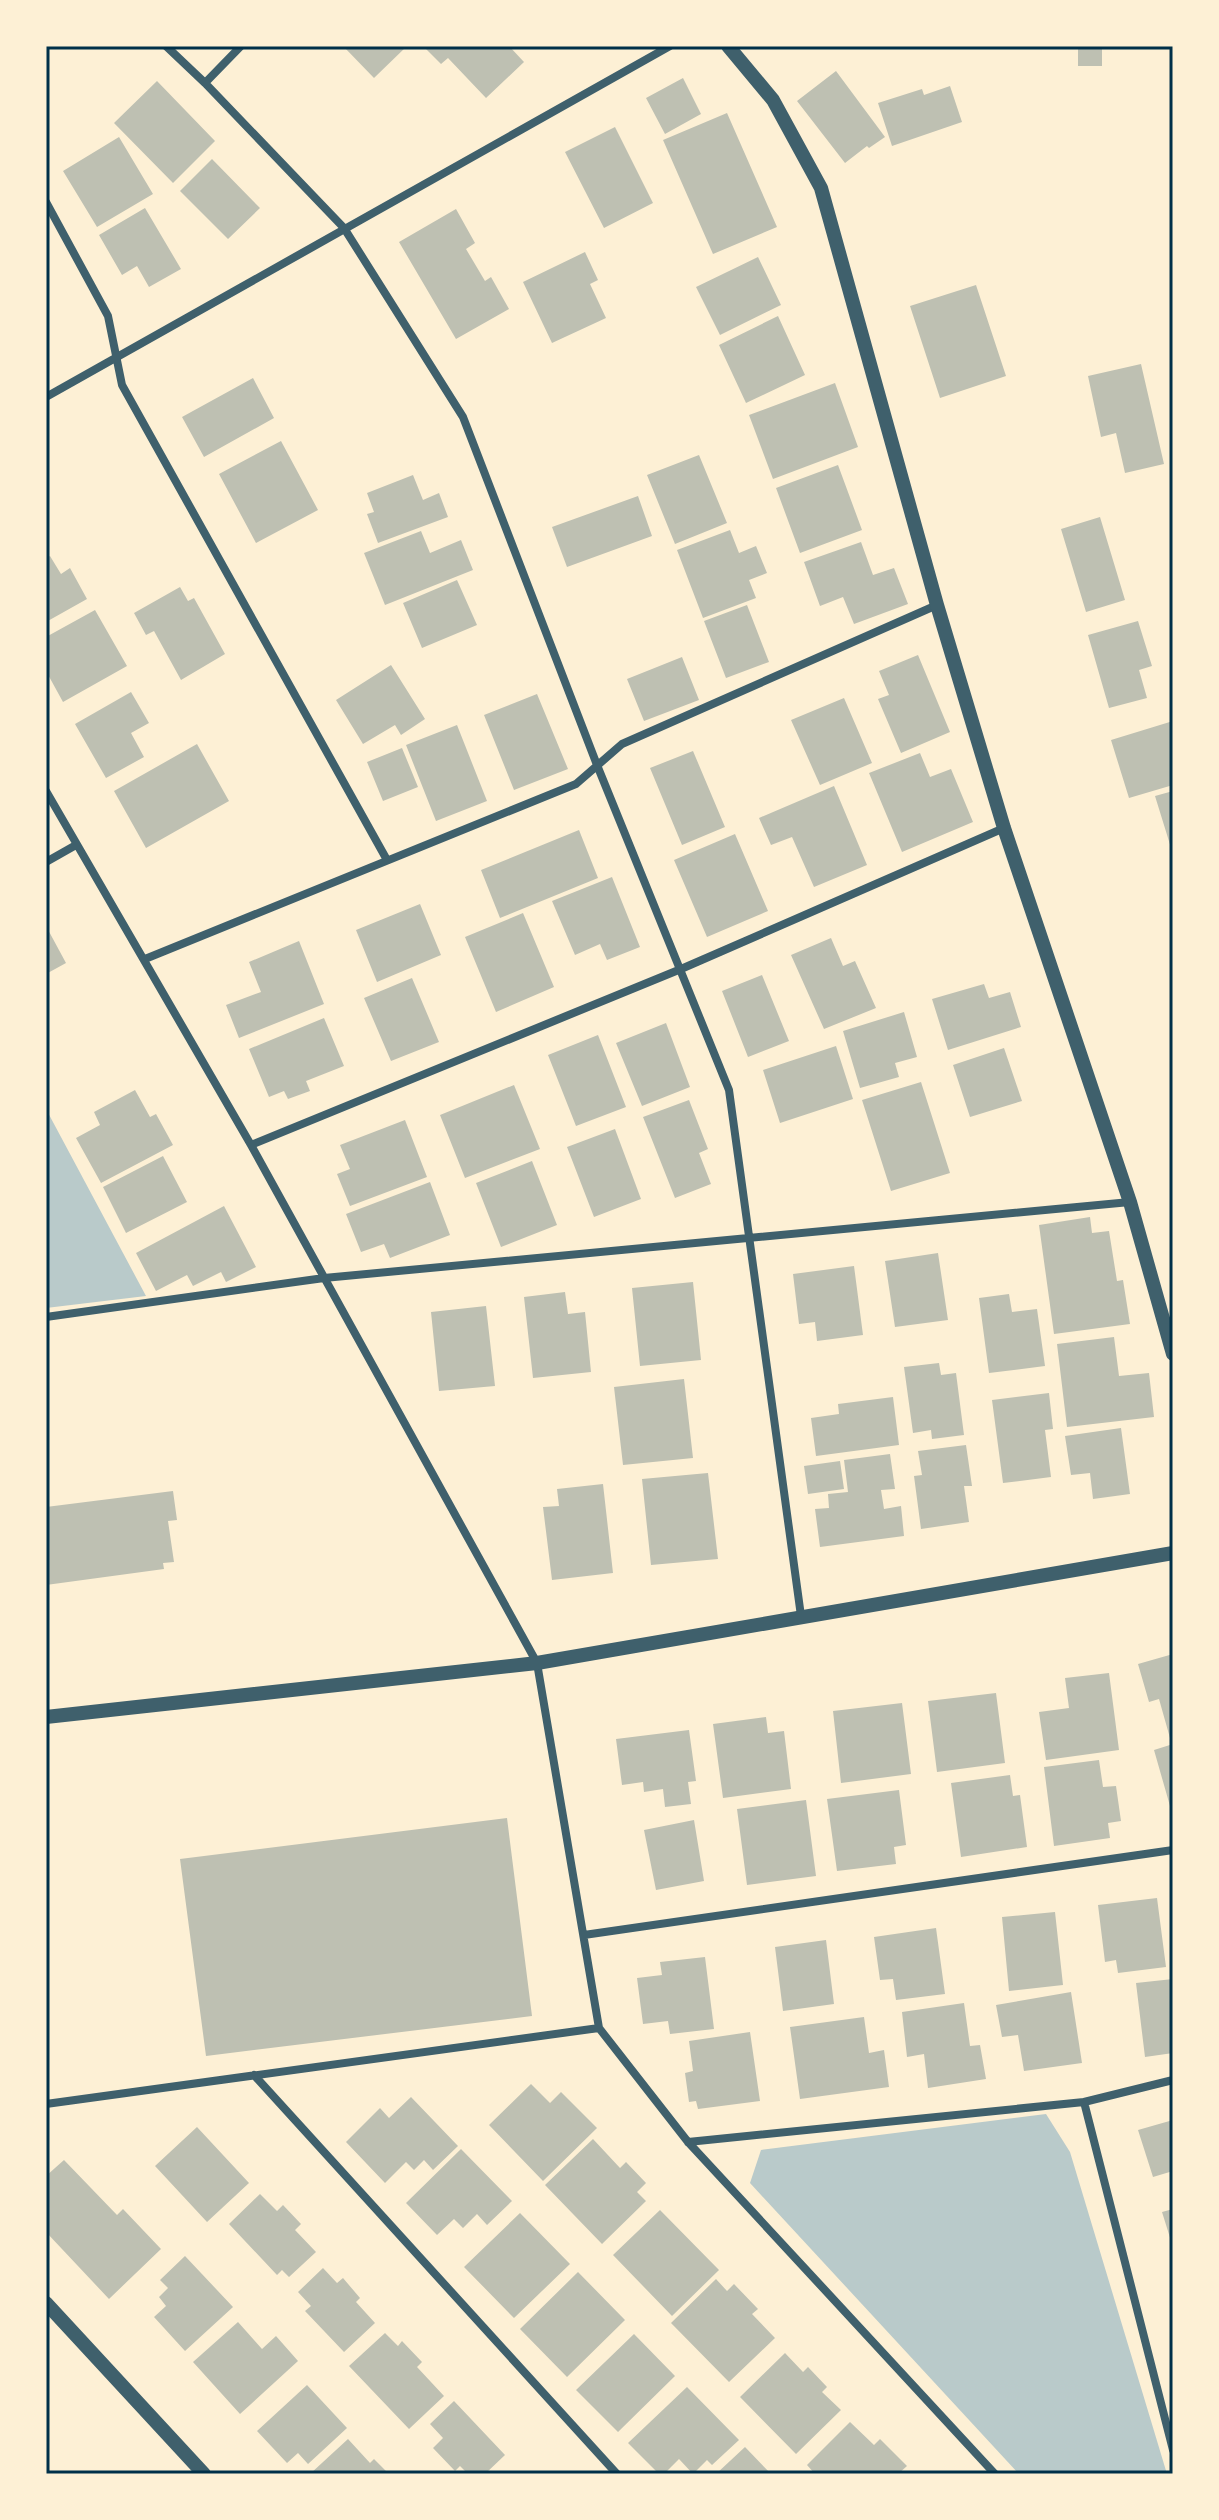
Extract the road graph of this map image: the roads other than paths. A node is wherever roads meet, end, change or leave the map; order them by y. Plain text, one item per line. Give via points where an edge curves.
1 (166, 46) edge
2 (241, 46) edge
3 (670, 46) edge
4 (728, 46) edge
5 (205, 83) junction
6 (46, 202) edge
7 (344, 228) junction
8 (116, 358) junction
9 (46, 397) edge
10 (937, 605) junction
11 (597, 765) junction
12 (46, 791) edge
13 (1004, 828) junction
14 (76, 845) junction
15 (387, 860) junction
16 (46, 862) edge
17 (145, 959) junction
18 (681, 969) junction
19 (251, 1145) junction
20 (1130, 1202) junction
21 (749, 1238) junction
22 (324, 1278) junction
23 (46, 1317) edge
24 (1173, 1354) edge
25 (1173, 1553) edge
26 (801, 1616) junction
27 (537, 1663) junction
28 (46, 1717) edge
29 (1173, 1850) edge
30 (584, 1935) junction
31 (599, 2028) junction
32 (254, 2075) junction
33 (1173, 2080) edge
34 (1084, 2102) junction
35 (46, 2104) edge
36 (688, 2142) junction
37 (46, 2303) edge
38 (1173, 2450) edge
39 (204, 2474) edge
40 (617, 2474) edge
41 (995, 2474) edge

1 - 5 street
2 - 5 street
3 - 7 street
4 - 10 street via 773,100 821,188
5 - 7 street
6 - 8 street via 108,316
7 - 8 street
7 - 11 street via 463,417
8 - 9 street
8 - 15 street via 122,385
10 - 11 street via 622,744
10 - 13 street
11 - 15 street via 576,784
11 - 18 street
12 - 14 street
13 - 18 street
13 - 20 street
14 - 16 street
14 - 17 street
15 - 17 street
17 - 19 street
18 - 19 street
18 - 21 street via 729,1090
19 - 22 street
20 - 21 street
20 - 24 street
21 - 22 street
21 - 26 street
22 - 23 street
22 - 27 street
25 - 26 street
26 - 27 street
27 - 28 street
27 - 30 street
29 - 30 street
30 - 31 street
31 - 32 street
31 - 36 street
32 - 35 street
32 - 40 street
33 - 34 street
34 - 36 street
34 - 38 street
36 - 41 street
37 - 39 street

